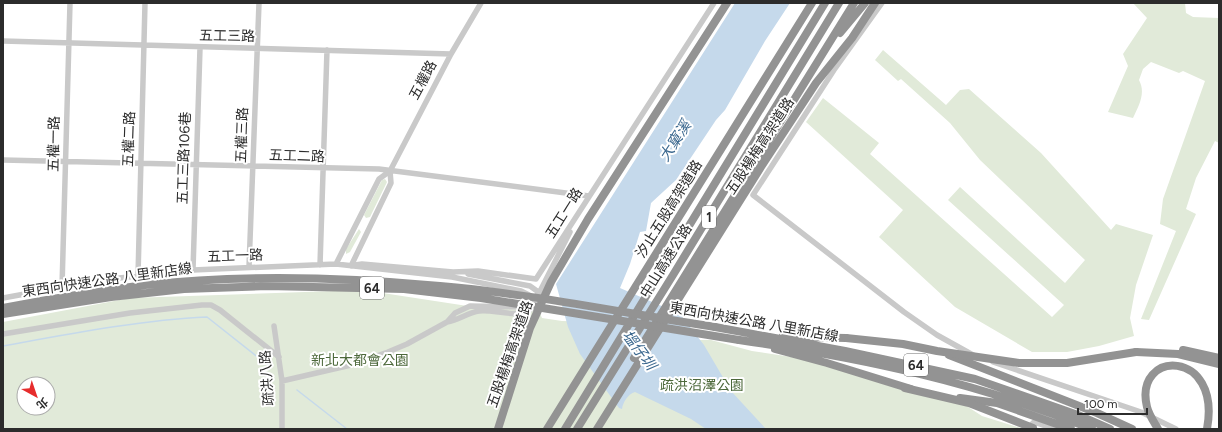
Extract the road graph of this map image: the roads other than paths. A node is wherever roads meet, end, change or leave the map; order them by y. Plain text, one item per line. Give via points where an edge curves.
1 (70, 3) edge
2 (145, 3) edge
3 (259, 3) edge
4 (481, 3) edge
5 (714, 3) edge
6 (727, 3) edge
7 (809, 3) edge
8 (812, 3) edge
9 (825, 3) edge
10 (839, 3) edge
11 (854, 3) edge
12 (865, 3) edge
13 (875, 3) edge
14 (882, 3) edge
15 (3, 41) edge
16 (68, 43) junction
17 (144, 46) junction
18 (200, 48) junction
19 (258, 48) junction
20 (327, 50) junction
21 (451, 54) junction
22 (790, 60) junction
23 (781, 98) junction
24 (3, 160) edge
25 (65, 161) junction
26 (141, 163) junction
27 (197, 164) junction
28 (253, 166) junction
29 (323, 169) junction
30 (390, 171) junction
31 (589, 196) junction
32 (584, 203) junction
33 (336, 264) junction
34 (320, 265) junction
35 (350, 266) junction
36 (249, 267) junction
37 (193, 270) junction
38 (452, 274) junction
39 (138, 276) junction
40 (62, 287) junction
41 (538, 296) junction
42 (3, 298) edge
43 (3, 308) edge
44 (3, 314) edge
45 (447, 322) junction
46 (274, 326) dead end
47 (715, 327) junction
48 (3, 334) edge
49 (739, 340) junction
50 (937, 351) junction
51 (1136, 352) junction
52 (279, 357) junction
53 (1219, 358) edge
54 (1219, 364) edge
55 (282, 381) junction
56 (905, 388) junction
57 (282, 429) edge
58 (498, 429) edge
59 (547, 429) edge
60 (565, 429) edge
61 (576, 429) edge
62 (591, 429) edge
63 (597, 429) edge
64 (1028, 429) edge
65 (1034, 429) edge
66 (1054, 429) edge
67 (1071, 429) edge
68 (1092, 429) edge
69 (1110, 429) edge
70 (1132, 429) edge
71 (1158, 429) edge
72 (1176, 429) edge
73 (1207, 429) edge

1 - 16 street, 五權一路
2 - 17 street, 五權二路
3 - 19 street, 五權三路
4 - 21 street, 五權路
5 - 31 street, 五工一路
6 - 58 highway, 五股楊梅高架道路, bridge via 551,282 530,328
7 - 22 highway via 800,22
8 - 59 highway, 汐止五股高架道路 / 1, bridge
9 - 22 highway, 中山高速公路 / 1
10 - 23 highway, 中山高速公路 / 1
11 - 62 highway, 1, bridge
12 - 23 highway
13 - 63 highway, 五股楊梅高架道路 / 1, bridge via 852,38 816,83
14 - 72 street via 834,70 753,195 904,312 971,354 1140,412
15 - 16 street, 五工三路
16 - 17 street, 五工三路
16 - 25 street, 五權一路
17 - 18 street, 五工三路
17 - 26 street, 五權二路
18 - 19 street, 五工三路
18 - 27 street, 五工三路106巷
19 - 20 street, 五工三路
19 - 28 street, 五權三路
20 - 21 street, 五工三路
20 - 29 street
21 - 30 street, 五權路
22 - 60 highway, 中山高速公路 / 1, bridge
23 - 61 highway, 中山高速公路 / 1, bridge
24 - 25 street, 五工二路
25 - 26 street, 五工二路
25 - 40 street, 五權一路
26 - 27 street, 五工二路
26 - 39 street, 五權二路
27 - 28 street, 五工二路
27 - 37 street, 五工三路106巷
28 - 29 street, 五工二路
28 - 36 street, 五權三路
29 - 30 street, 五工二路
29 - 34 street
30 - 31 street, 五工二路
30 - 33 street, 五權路 via 379,179
30 - 35 street, 五權路 via 391,183
31 - 32 street, 五工一路
32 - 38 street, 五工一路 via 536,280 478,271
32 - 41 street
33 - 34 street, 五工一路
33 - 35 street, 五工一路
34 - 36 street, 五工一路
35 - 38 street, 五工一路 via 362,264
36 - 37 street, 五工一路
37 - 39 street, 五工一路
38 - 41 street via 530,286 537,291
38 - 45 street via 525,292 529,299 528,304 520,308 470,306 455,313
39 - 40 street, 五工一路
40 - 42 street, 五工一路
41 - 45 street via 534,305 526,312 478,311
43 - 47 highway, 東西向快速公路 八里新店線 / 64, bridge via 147,285 242,279 323,279 480,290
44 - 49 highway, 東西向快速公路 八里新店線 / 64, bridge via 184,289 267,286 351,288 404,290 481,298
45 - 55 street via 407,344 351,365
46 - 52 street, 疏洪八路
47 - 50 highway, bridge via 801,337 889,342
47 - 69 highway, 東西向快速公路 八里新店線 / 64 via 846,351 975,379 1078,415
48 - 52 street via 130,313 211,305
49 - 56 highway via 827,363
49 - 68 highway, 東西向快速公路 八里新店線 / 64 via 807,350 921,373 1003,396
50 - 51 highway, bridge via 1003,362 1054,364
50 - 70 highway, bridge
51 - 53 highway via 1159,348 1179,349
51 - 54 highway via 1178,354
52 - 55 street, 疏洪八路
55 - 57 street, 疏洪八路
56 - 65 highway, bridge via 969,402
56 - 67 highway, bridge via 997,403
64 - 66 street via 1034,422
71 - 73 highway, bridge via 1147,408 1147,391 1157,373 1175,365 1193,369 1208,382 1213,407

